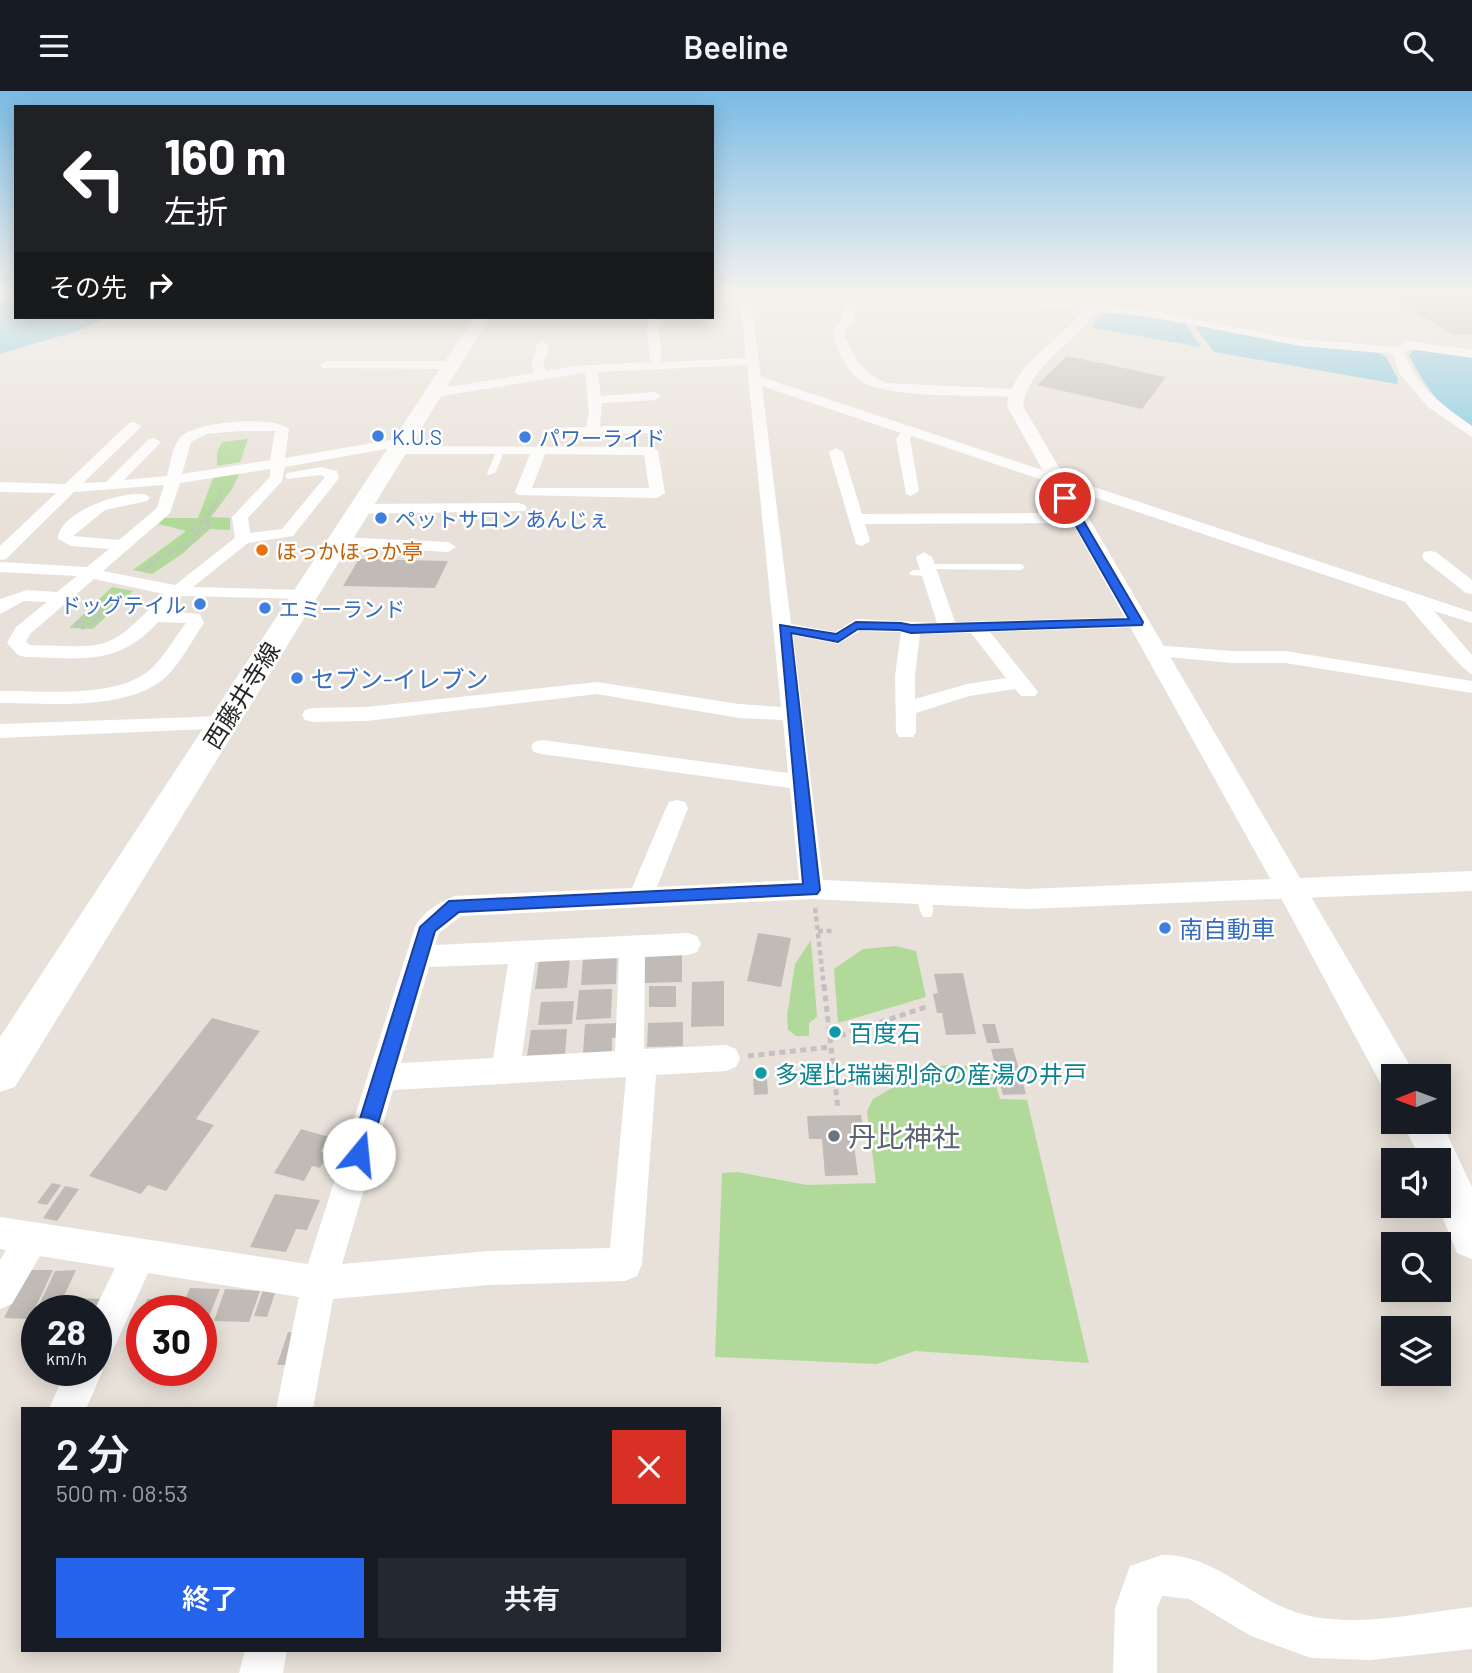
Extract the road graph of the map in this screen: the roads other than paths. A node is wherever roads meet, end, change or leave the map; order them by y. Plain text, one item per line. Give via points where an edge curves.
1 (452, 365) edge
2 (334, 366) edge
3 (439, 366) edge
4 (538, 366) edge
5 (643, 366) edge
6 (670, 366) edge
7 (754, 366) edge
8 (855, 366) edge
9 (1037, 366) edge
10 (1403, 366) edge
11 (591, 369) junction
12 (755, 371) junction
13 (541, 375) junction
14 (435, 393) junction
15 (1015, 393) junction
16 (654, 396) dead end
17 (595, 400) junction
18 (134, 426) dead end
19 (654, 429) dead end
20 (592, 431) junction
21 (552, 432) dead end
22 (908, 432) junction
23 (1472, 433) edge
24 (154, 442) dead end
25 (399, 446) junction
26 (501, 450) junction
27 (540, 450) junction
28 (836, 452) dead end
29 (278, 470) junction
30 (491, 473) dead end
31 (1054, 478) junction
32 (111, 485) junction
33 (70, 487) junction
34 (170, 487) junction
35 (8, 488) edge
36 (911, 491) dead end
37 (0, 501) edge
38 (519, 508) dead end
39 (359, 509) junction
40 (1077, 518) junction
41 (857, 519) junction
42 (243, 539) junction
43 (862, 541) dead end
44 (338, 542) junction
45 (121, 545) junction
46 (448, 547) dead end
47 (0, 555) edge
48 (1430, 556) dead end
49 (0, 567) edge
50 (923, 567) joint
51 (1021, 567) dead end
52 (89, 573) junction
53 (1472, 589) edge
54 (178, 591) junction
55 (305, 594) junction
56 (60, 598) junction
57 (1412, 598) junction
58 (0, 609) edge
59 (154, 616) junction
60 (1472, 618) edge
61 (1137, 622) junction
62 (976, 627) junction
63 (784, 628) junction
64 (947, 628) junction
65 (911, 629) junction
66 (1154, 651) junction
67 (1472, 668) edge
68 (1472, 687) edge
69 (0, 697) edge
70 (905, 709) junction
71 (794, 714) junction
72 (312, 715) dead end
73 (223, 723) junction
74 (0, 731) edge
75 (906, 732) dead end
76 (542, 747) dead end
77 (801, 782) junction
78 (677, 808) dead end
79 (1472, 881) edge
80 (1292, 889) junction
81 (812, 890) junction
82 (640, 898) junction
83 (688, 944) dead end
84 (632, 948) junction
85 (523, 953) junction
86 (419, 957) junction
87 (11, 1035) edge
88 (726, 1058) road end
89 (635, 1063) junction
90 (1388, 1064) edge
91 (506, 1070) junction
92 (0, 1073) edge
93 (382, 1077) junction
94 (1427, 1134) edge
95 (16, 1235) edge
96 (1472, 1238) edge
97 (139, 1255) junction
98 (319, 1283) junction
99 (0, 1291) edge
100 (112, 1312) edge
101 (78, 1386) edge
102 (68, 1407) edge
103 (293, 1407) edge
104 (1472, 1628) edge
105 (266, 1652) edge
106 (261, 1673) edge
107 (1135, 1673) edge

1 - 14 main road, 西藤井寺線
2 - 3 street via 375,370
4 - 13 street
5 - 11 street
6 - 12 street
7 - 12 street
8 - 15 street via 863,377 884,387
9 - 15 street
10 - 23 street via 1433,404
11 - 13 street
11 - 17 street
12 - 22 street
12 - 63 street
13 - 14 street
14 - 25 main road, 西藤井寺線
15 - 31 street via 1019,415
16 - 17 street
17 - 20 street
18 - 33 street
19 - 20 street
20 - 21 street
22 - 31 street
22 - 36 street via 903,439
24 - 32 street
25 - 26 street
25 - 29 street
25 - 39 main road, 西藤井寺線
26 - 27 street
26 - 30 lane
27 - 27 street via 523,492 657,493 651,451
28 - 41 street
29 - 34 street
29 - 34 street via 279,427 203,431 185,440
29 - 42 street via 240,517
29 - 42 street via 321,471 332,478 287,533
31 - 40 street
31 - 57 street
32 - 33 street
32 - 34 street
33 - 35 street
33 - 47 street
34 - 45 street via 164,510
34 - 45 street via 100,505 65,535 71,541
35 - 37 street
38 - 39 street
39 - 44 main road, 西藤井寺線
40 - 41 street
40 - 61 street
41 - 43 street
42 - 54 street
44 - 46 street
44 - 55 main road, 西藤井寺線
45 - 52 street
48 - 53 street
49 - 52 street
50 - 51 lane
50 - 64 street
52 - 54 street
52 - 56 street
54 - 55 street
54 - 59 street
55 - 73 main road, 西藤井寺線
56 - 58 street via 28,594
56 - 59 street via 23,631 18,647 25,651 114,648
57 - 60 street
57 - 67 street
59 - 69 street via 189,617 195,623 148,681 107,694
61 - 62 street
61 - 66 street
62 - 64 street
62 - 70 street via 1024,687 967,689
63 - 65 street via 838,638 856,625
63 - 71 street
64 - 65 street
65 - 70 street
66 - 68 street via 1285,657
66 - 80 street
70 - 75 street
71 - 72 street via 739,711 597,688 367,714
71 - 77 street
73 - 74 street
73 - 87 main road, 西藤井寺線
76 - 77 street
77 - 81 street
78 - 82 street
79 - 80 street
80 - 81 street via 926,904
80 - 90 street
81 - 82 street
82 - 86 street via 455,906 428,927
83 - 84 street
84 - 85 street
84 - 89 street
85 - 86 street
85 - 91 street
86 - 93 street
87 - 92 main road, 西藤井寺線
88 - 89 street
89 - 91 street
89 - 98 street via 625,1264 489,1268
91 - 93 street
93 - 98 street
94 - 96 street
95 - 97 street
95 - 99 street
97 - 98 street
97 - 100 street
98 - 103 street
101 - 102 street
104 - 107 street via 1365,1639 1310,1637 1264,1620 1192,1577 1162,1573 1145,1581 1136,1608
105 - 106 street

